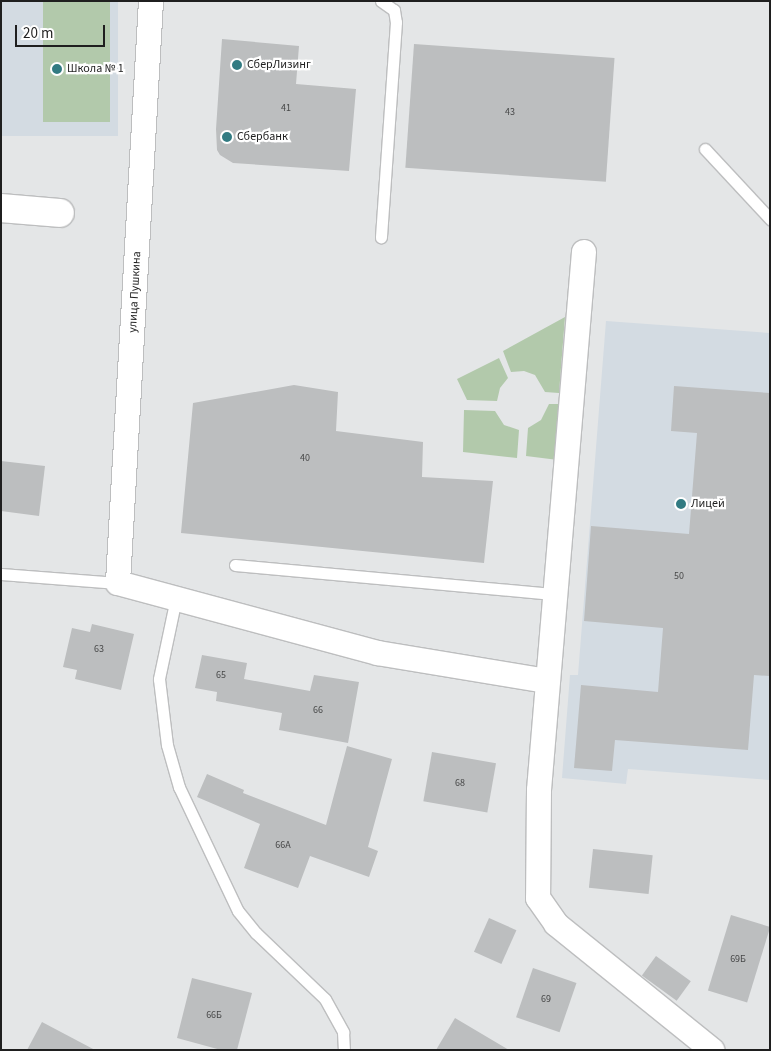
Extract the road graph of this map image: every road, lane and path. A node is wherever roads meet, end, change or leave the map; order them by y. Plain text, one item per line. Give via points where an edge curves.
1 (151, 1) edge
2 (381, 1) edge
3 (705, 149) dead end
4 (1, 208) edge
5 (60, 212) dead end
6 (770, 219) edge
7 (381, 237) dead end
8 (584, 252) dead end
9 (235, 565) dead end
10 (1, 574) edge
11 (118, 583) junction
12 (553, 594) junction
13 (176, 598) junction
14 (548, 681) junction
15 (344, 1050) edge
16 (712, 1050) edge

1 - 11 street, улица Пушкина
2 - 7 lane via 394,10 396,22
3 - 6 lane
4 - 5 street
8 - 12 street
9 - 12 lane
10 - 11 lane
11 - 13 street
12 - 14 street
13 - 14 street via 378,653
13 - 15 lane via 159,679 167,744 179,787 238,911 256,934 325,999 342,1032
14 - 16 street via 539,790 538,898 556,924

